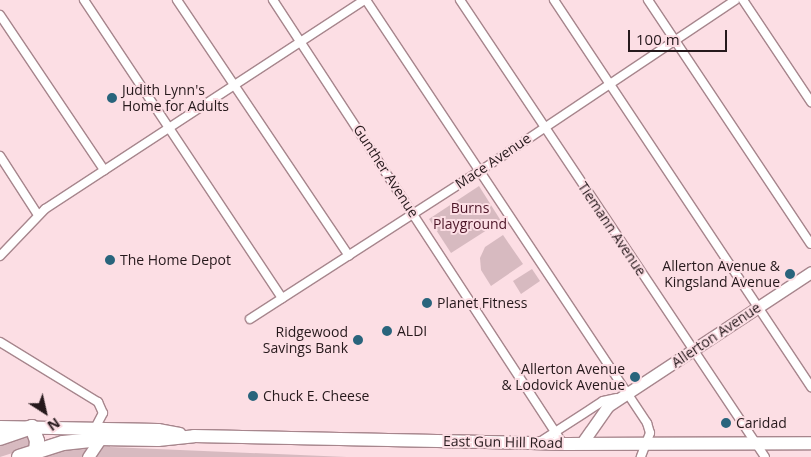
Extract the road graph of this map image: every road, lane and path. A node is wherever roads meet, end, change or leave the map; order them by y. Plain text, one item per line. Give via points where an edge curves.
1 (84, 0) edge
2 (177, 0) edge
3 (273, 0) edge
4 (365, 0) edge
5 (460, 0) edge
6 (554, 0) edge
7 (648, 0) edge
8 (735, 0) edge
9 (743, 0) edge
10 (0, 15) edge
11 (675, 40) junction
12 (301, 42) junction
13 (610, 83) junction
14 (235, 86) junction
15 (811, 102) edge
16 (544, 126) junction
17 (169, 128) junction
18 (0, 156) edge
19 (104, 170) junction
20 (480, 171) junction
21 (414, 214) junction
22 (38, 215) junction
23 (811, 244) edge
24 (1, 252) edge
25 (349, 256) junction
26 (811, 272) edge
27 (282, 298) junction
28 (758, 307) junction
29 (250, 319) dead end
30 (0, 342) edge
31 (694, 351) junction
32 (811, 387) edge
33 (624, 395) junction
34 (0, 427) edge
35 (32, 427) junction
36 (555, 432) junction
37 (97, 433) junction
38 (0, 438) edge
39 (538, 443) junction
40 (582, 443) junction
41 (811, 443) edge
42 (563, 444) junction
43 (647, 444) junction
44 (755, 444) junction
45 (36, 451) junction
46 (19, 457) edge
47 (88, 457) edge
48 (641, 457) edge
49 (765, 457) edge

1 - 17 street
2 - 14 street
3 - 12 street, Gunther Avenue
4 - 12 street
4 - 20 street
5 - 16 street, Tiemann Avenue
6 - 13 street
7 - 11 street
8 - 11 street, Mace Avenue
9 - 15 street
10 - 19 street
11 - 13 street, Mace Avenue
11 - 23 street
12 - 14 street
12 - 21 street, Gunther Avenue
13 - 16 street, Mace Avenue
13 - 28 street
14 - 17 street
14 - 25 street
16 - 20 street, Mace Avenue
16 - 31 street, Tiemann Avenue
17 - 19 street
17 - 27 street
18 - 22 street
19 - 22 street
20 - 21 street, Mace Avenue
20 - 33 street
21 - 25 street, Mace Avenue
21 - 36 street, Gunther Avenue
22 - 24 street
25 - 27 street, Mace Avenue
26 - 28 main road, Allerton Avenue
27 - 29 street, Mace Avenue
28 - 31 main road, Allerton Avenue
28 - 32 street
30 - 37 street via 98,402 103,413
31 - 33 main road, Allerton Avenue
31 - 44 street, Tiemann Avenue
33 - 36 street, Allerton Avenue via 603,401
33 - 40 main road, Allerton Avenue via 599,415
33 - 43 street via 649,428
34 - 35 main road, East Gun Hill Road
35 - 37 main road, East Gun Hill Road
35 - 38 highway
35 - 45 highway via 37,441
36 - 39 street, Allerton Avenue
36 - 42 street, Gunther Avenue
37 - 39 main road, East Gun Hill Road via 158,440 194,436
37 - 45 highway
37 - 47 main road
39 - 42 main road, East Gun Hill Road
40 - 42 main road, East Gun Hill Road
40 - 43 main road, East Gun Hill Road
41 - 44 main road, East Gun Hill Road
43 - 44 main road, East Gun Hill Road
43 - 48 street
44 - 49 street, Tiemann Avenue
45 - 46 highway

